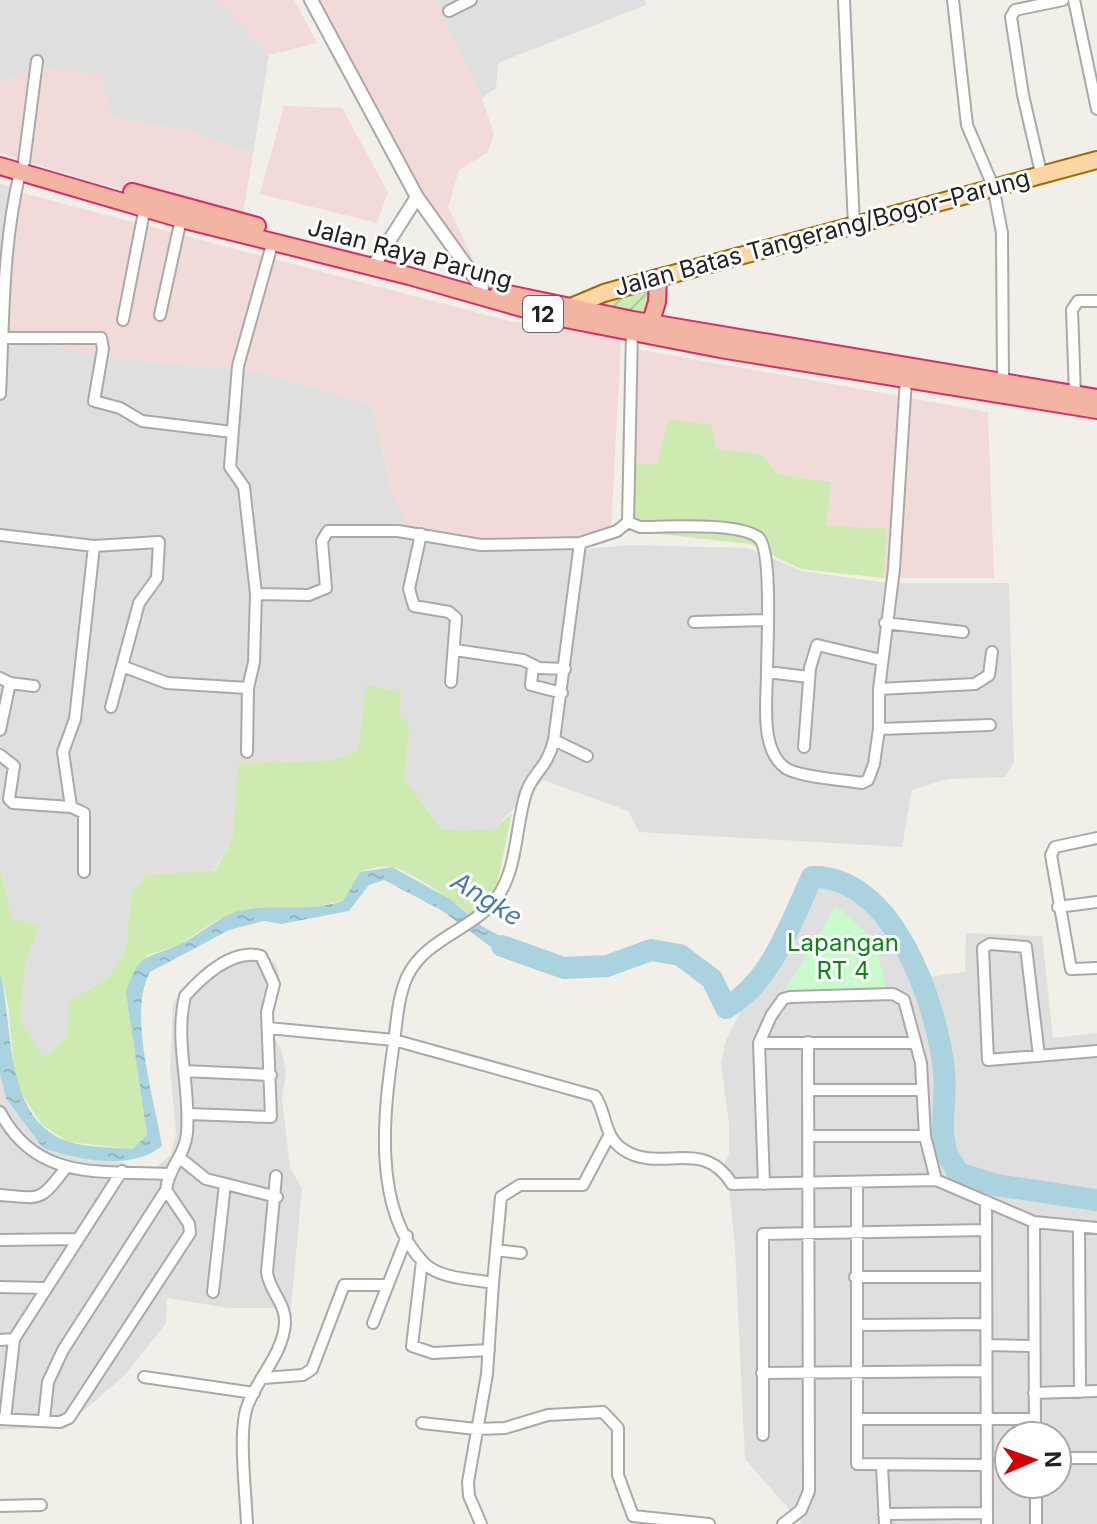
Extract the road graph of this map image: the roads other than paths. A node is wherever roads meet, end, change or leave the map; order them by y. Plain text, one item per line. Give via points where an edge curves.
1 (311, 0) edge
2 (471, 0) edge
3 (844, 0) edge
4 (953, 0) edge
5 (1063, 0) edge
6 (1074, 0) edge
7 (449, 11) dead end
8 (37, 61) dead end
9 (1097, 109) edge
10 (0, 155) edge
11 (1097, 160) edge
12 (0, 166) edge
13 (22, 167) junction
14 (1041, 173) junction
15 (993, 186) junction
16 (417, 197) junction
17 (145, 207) junction
18 (181, 219) junction
19 (854, 226) junction
20 (273, 241) junction
21 (375, 263) junction
22 (658, 278) junction
23 (482, 288) junction
24 (1097, 301) edge
25 (568, 308) junction
26 (160, 315) dead end
27 (550, 316) junction
28 (123, 320) dead end
29 (641, 328) junction
30 (2, 332) edge
31 (872, 368) junction
32 (906, 379) junction
33 (1003, 384) junction
34 (0, 394) edge
35 (1075, 395) junction
36 (1097, 398) edge
37 (1097, 410) edge
38 (232, 432) junction
39 (628, 522) junction
40 (421, 534) junction
41 (0, 535) edge
42 (580, 543) junction
43 (94, 546) junction
44 (256, 594) junction
45 (767, 620) junction
46 (694, 622) dead end
47 (885, 623) junction
48 (963, 632) dead end
49 (455, 650) junction
50 (992, 652) dead end
51 (881, 660) junction
52 (122, 666) junction
53 (533, 666) junction
54 (565, 669) junction
55 (767, 672) junction
56 (809, 677) junction
57 (5, 680) edge
58 (451, 682) dead end
59 (34, 686) dead end
60 (248, 688) junction
61 (879, 689) junction
62 (562, 693) junction
63 (111, 707) dead end
64 (990, 725) dead end
65 (879, 729) junction
66 (0, 730) edge
67 (554, 740) junction
68 (804, 747) dead end
69 (247, 752) dead end
70 (0, 755) edge
71 (587, 756) dead end
72 (71, 807) junction
73 (1097, 838) edge
74 (84, 872) dead end
75 (1097, 902) edge
76 (1058, 907) junction
77 (1097, 968) edge
78 (268, 1028) junction
79 (394, 1040) junction
80 (808, 1042) junction
81 (759, 1043) junction
82 (914, 1043) junction
83 (1097, 1051) edge
84 (1039, 1056) junction
85 (184, 1071) junction
86 (271, 1075) junction
87 (809, 1090) junction
88 (921, 1090) junction
89 (0, 1112) edge
90 (188, 1114) junction
91 (609, 1136) junction
92 (809, 1136) junction
93 (925, 1136) junction
94 (180, 1158) junction
95 (65, 1169) junction
96 (122, 1171) junction
97 (167, 1174) junction
98 (276, 1176) dead end
99 (936, 1180) junction
100 (225, 1184) junction
101 (764, 1184) junction
102 (808, 1184) junction
103 (857, 1184) junction
104 (166, 1190) junction
105 (3, 1193) edge
106 (277, 1197) junction
107 (986, 1201) junction
108 (1034, 1222) junction
109 (1079, 1227) junction
110 (1097, 1228) edge
111 (857, 1230) junction
112 (986, 1230) junction
113 (807, 1231) junction
114 (407, 1236) junction
115 (77, 1239) junction
116 (0, 1240) edge
117 (496, 1250) junction
118 (521, 1253) dead end
119 (422, 1261) junction
120 (855, 1277) junction
121 (986, 1277) junction
122 (493, 1283) junction
123 (388, 1285) junction
124 (0, 1287) edge
125 (44, 1288) junction
126 (213, 1292) dead end
127 (373, 1323) dead end
128 (986, 1324) junction
129 (857, 1325) junction
130 (14, 1339) junction
131 (0, 1340) edge
132 (987, 1345) junction
133 (1033, 1346) junction
134 (489, 1350) junction
135 (857, 1370) junction
136 (986, 1371) junction
137 (810, 1372) junction
138 (762, 1373) junction
139 (144, 1377) dead end
140 (263, 1378) junction
141 (1097, 1391) edge
142 (1080, 1392) junction
143 (254, 1393) junction
144 (1034, 1393) junction
145 (3, 1419) edge
146 (44, 1419) junction
147 (857, 1419) junction
148 (986, 1419) junction
149 (1035, 1419) joint
150 (422, 1423) dead end
151 (476, 1429) junction
152 (763, 1435) dead end
153 (1073, 1458) edge
154 (1097, 1458) edge
155 (986, 1465) junction
156 (882, 1466) junction
157 (1036, 1500) edge
158 (41, 1505) dead end
159 (0, 1506) edge
160 (986, 1518) edge
161 (884, 1519) edge
162 (247, 1524) edge
163 (481, 1524) edge
164 (709, 1524) edge
165 (783, 1524) edge
166 (1036, 1524) edge

1 - 16 street
2 - 7 street
3 - 19 street
4 - 15 street via 967,125
5 - 14 street via 1015,10 1011,17
6 - 9 street
8 - 13 street
10 - 13 highway, Jalan Raya Parung / 12
11 - 14 main road, Jalan Batas Tangerang/Bogor–Parung
12 - 13 highway, Jalan Raya Parung / 12
13 - 17 highway, Jalan Raya Parung / 12
13 - 21 highway, Jalan Raya Parung / 12
13 - 30 street via 6,240
14 - 15 main road, Jalan Batas Tangerang/Bogor–Parung
15 - 19 main road, Jalan Batas Tangerang/Bogor–Parung
15 - 33 street via 1002,233
16 - 21 street
16 - 23 street
17 - 18 highway, Jalan Raya Parung / 12
17 - 28 street
18 - 20 highway, Jalan Raya Parung / 12
18 - 26 street
19 - 22 main road, Jalan Batas Tangerang/Bogor–Parung
20 - 21 highway, Jalan Raya Parung / 12
20 - 38 street via 238,366
21 - 23 highway, Jalan Raya Parung / 12
21 - 27 highway, Jalan Raya Parung / 12
22 - 25 main road, Jalan Batas Tangerang/Bogor–Parung
22 - 29 highway
23 - 25 highway, Jalan Raya Parung / 12
24 - 35 street via 1078,301 1072,310
25 - 27 main road, Jalan Batas Tangerang/Bogor–Parung
25 - 29 highway, Jalan Raya Parung / 12
27 - 29 highway, Jalan Raya Parung / 12
29 - 31 highway, Jalan Raya Parung / 12
29 - 39 street
30 - 34 street
30 - 38 street via 101,338 94,401 142,421
31 - 32 highway, Jalan Raya Parung / 12
31 - 33 highway, Jalan Raya Parung / 12
32 - 37 highway, Jalan Raya Parung / 12
32 - 47 street via 894,569
33 - 35 highway, Jalan Raya Parung / 12
35 - 36 highway, Jalan Raya Parung / 12
38 - 44 street via 230,467 244,487
39 - 42 street
39 - 45 street via 640,527 736,529 757,536 766,550
40 - 42 street via 481,545
40 - 44 street via 328,531 322,541 326,588 309,595
40 - 49 street via 409,594 414,606 456,618
41 - 43 street
42 - 54 street
43 - 52 street via 159,542 157,578 139,603
43 - 72 street via 75,719 63,752
44 - 60 street
45 - 46 street
45 - 55 street
47 - 48 street
47 - 51 street
49 - 53 street
49 - 58 street
50 - 61 street via 989,675 975,684
51 - 56 street via 818,645
51 - 61 street
52 - 60 street via 180,686
52 - 63 street
53 - 54 street
53 - 62 street via 531,685
54 - 62 street
55 - 56 street
55 - 65 street via 770,744 788,770 862,783 871,777
56 - 68 street
57 - 59 street
57 - 66 street
60 - 69 street
61 - 65 street
62 - 67 street
64 - 65 street
67 - 71 street
67 - 79 street via 547,763 526,792 505,884 488,908 421,956 409,973
70 - 72 street via 14,766 9,799 13,803
72 - 74 street via 84,813
73 - 76 street via 1051,850
75 - 76 street
76 - 77 street via 1071,969
78 - 79 street
78 - 85 street via 274,984 267,964 255,955 224,963 185,996
78 - 86 street
79 - 91 street via 595,1096
79 - 114 street via 386,1106 387,1175 391,1201
80 - 81 street
80 - 82 street
80 - 87 street
81 - 82 street via 783,999 893,994 904,1000
81 - 101 street
82 - 88 street
83 - 84 street
84 - 84 street via 988,1060 983,948 990,944 1026,947
85 - 86 street
85 - 90 street
86 - 90 street via 270,1118
87 - 88 street
87 - 92 street
88 - 93 street
89 - 95 street via 25,1147
90 - 94 street
91 - 101 street via 633,1154 691,1156 715,1165 732,1184
91 - 117 street via 583,1185 520,1185 506,1191
92 - 93 street
92 - 102 street
93 - 99 street
94 - 97 street
94 - 100 street via 195,1172
95 - 96 street
95 - 105 street via 45,1194 32,1198
96 - 97 street
96 - 115 street
97 - 104 street
98 - 106 street
99 - 103 street
99 - 107 street
100 - 106 street
100 - 126 street
101 - 102 street
102 - 103 street
102 - 113 street
103 - 111 street
104 - 146 street via 63,1350 48,1382
104 - 146 street via 190,1233 69,1418
106 - 140 street via 267,1272 269,1286 285,1309 284,1332
107 - 108 street
107 - 112 street
108 - 109 street
108 - 133 street
109 - 110 street
109 - 142 street
111 - 112 street
111 - 113 street
111 - 120 street
112 - 121 street
113 - 137 street
113 - 138 street via 763,1234
114 - 119 street
114 - 123 street
115 - 116 street
115 - 125 street
117 - 118 street
117 - 122 street
119 - 122 street via 441,1273
119 - 134 street via 412,1346 433,1353
120 - 121 street
120 - 129 street
121 - 128 street
122 - 134 street
123 - 127 street
123 - 140 street via 344,1285 312,1369 303,1375
124 - 125 street
125 - 130 street
128 - 129 street
128 - 132 street
129 - 135 street
130 - 131 street
130 - 145 street
132 - 133 street
132 - 136 street
133 - 144 street
134 - 151 street
135 - 136 street
135 - 137 street
135 - 147 street
136 - 148 street
137 - 138 street
137 - 165 street via 809,1491 801,1510
138 - 152 street
139 - 143 street
140 - 143 street
141 - 142 street
142 - 144 street
143 - 162 street via 244,1416
144 - 149 street
145 - 146 street
147 - 148 street
147 - 156 street via 857,1464
148 - 149 street
148 - 155 street
150 - 151 street
151 - 163 street via 468,1492
151 - 164 street via 511,1427 548,1415 603,1412 618,1428 618,1475 633,1516
153 - 154 street
155 - 156 street
155 - 160 street
156 - 161 street
157 - 166 street
158 - 159 street
160 - 161 street

